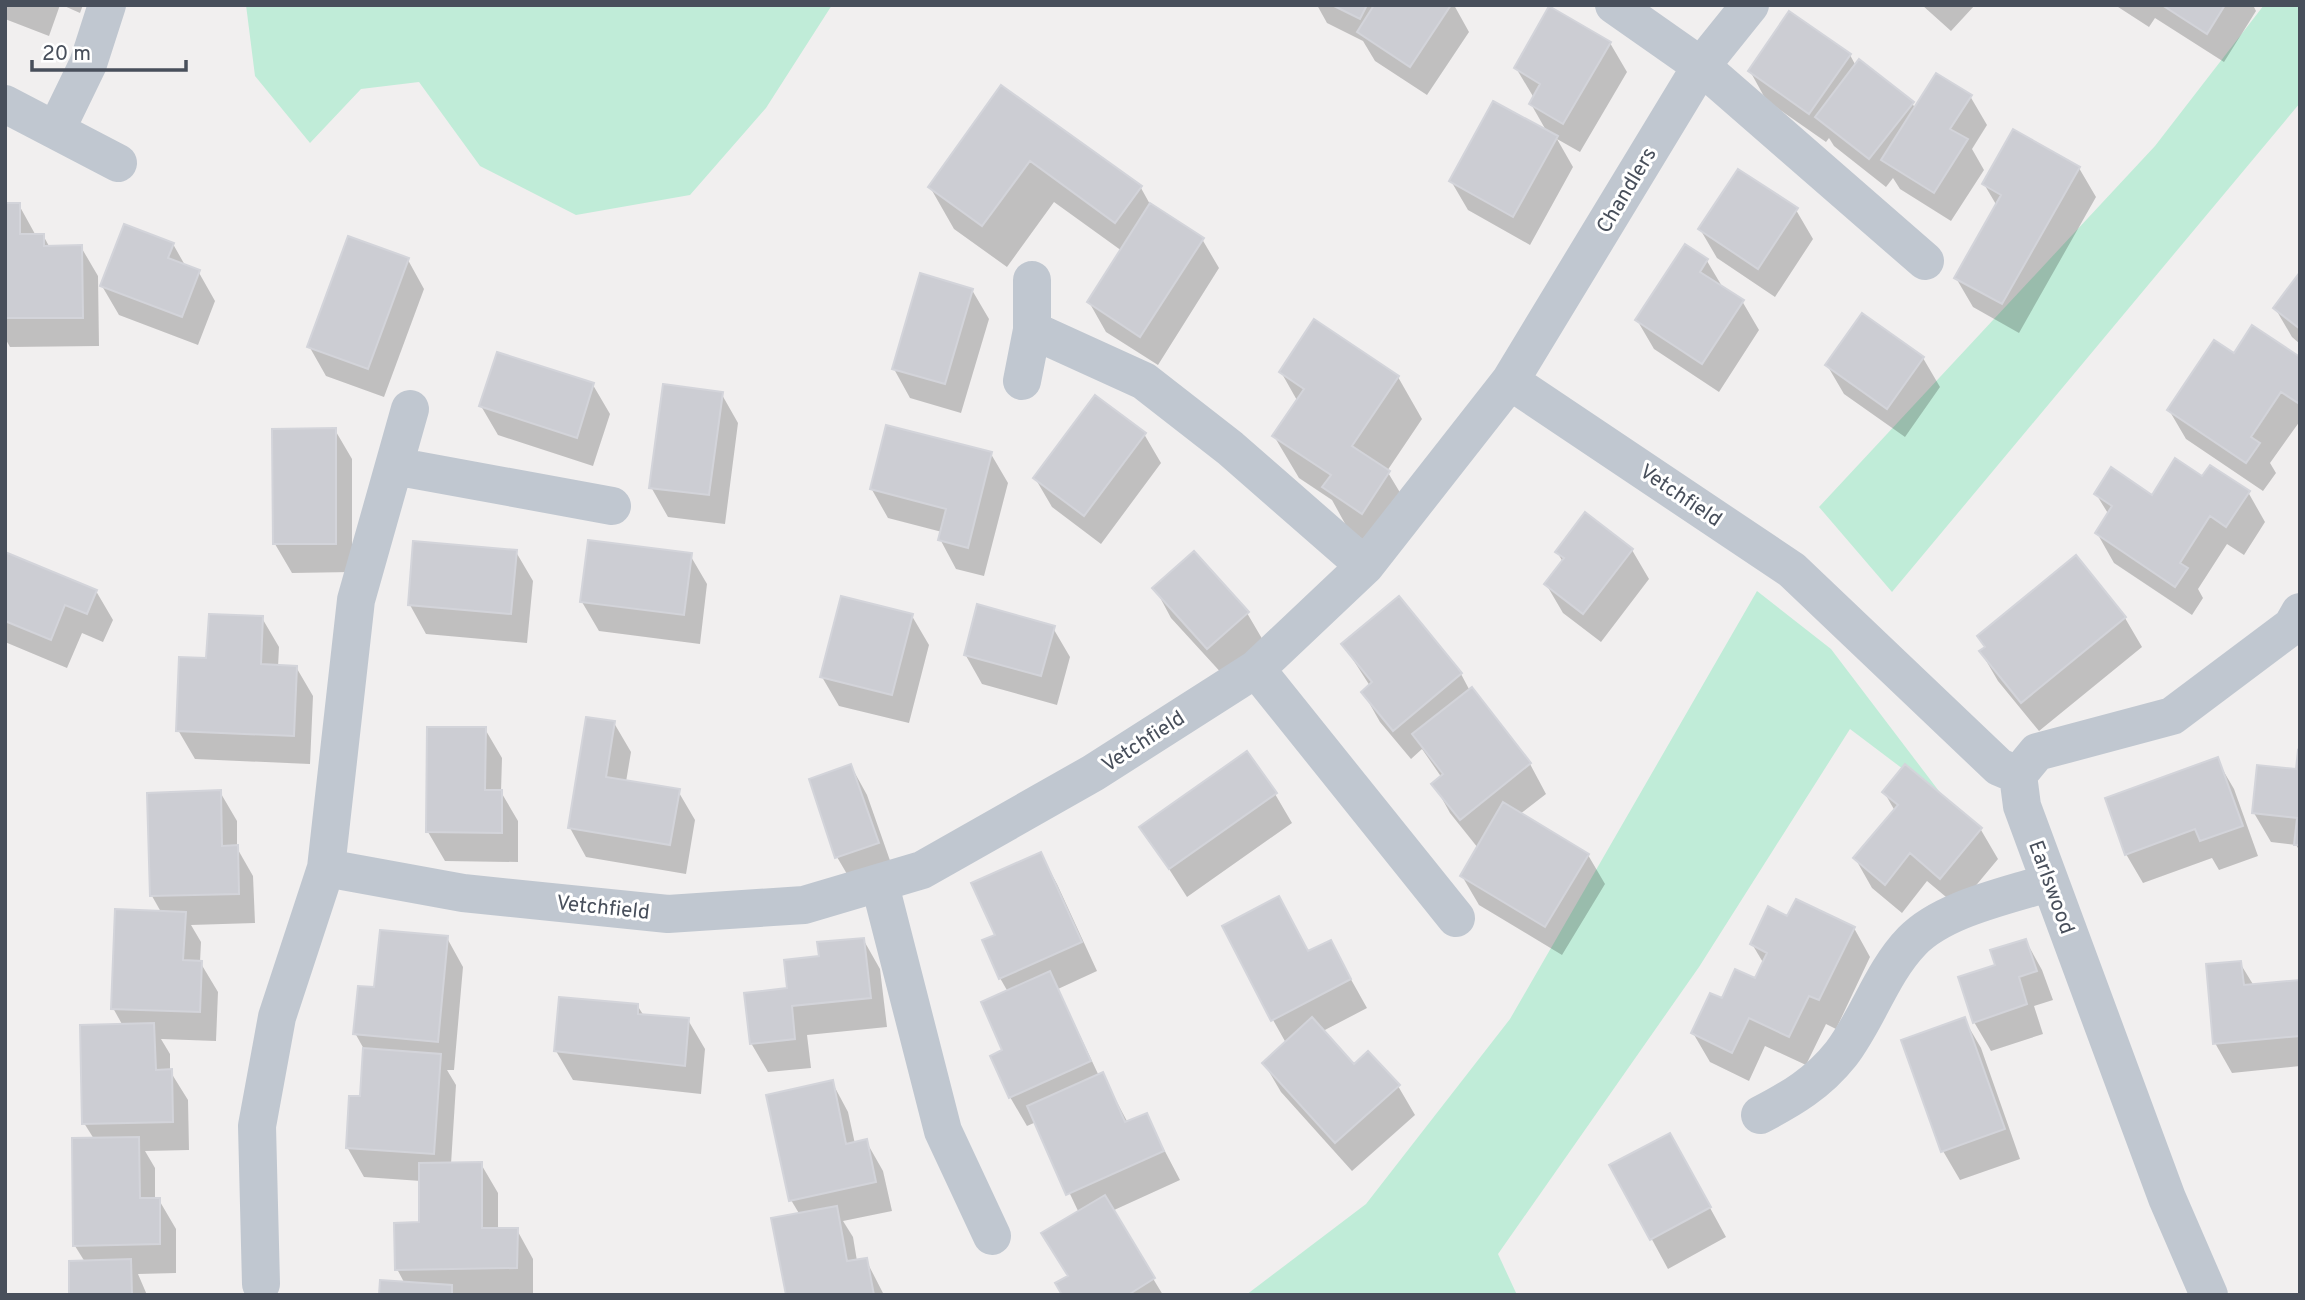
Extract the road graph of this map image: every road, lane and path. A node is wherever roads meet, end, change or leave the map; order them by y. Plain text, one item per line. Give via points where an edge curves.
1 (107, 5) edge
2 (1614, 5) edge
3 (1750, 5) edge
4 (1701, 66) junction
5 (5, 104) edge
6 (56, 130) junction
7 (118, 163) dead end
8 (1925, 261) dead end
9 (1032, 279) dead end
10 (1032, 330) junction
11 (1022, 381) dead end
12 (1510, 381) junction
13 (410, 409) dead end
14 (394, 466) junction
15 (612, 506) dead end
16 (1365, 566) junction
17 (2297, 624) edge
18 (1256, 669) junction
19 (2018, 775) junction
20 (326, 868) junction
21 (2050, 882) junction
22 (880, 885) junction
23 (1456, 918) dead end
24 (1760, 1115) dead end
25 (992, 1236) dead end
26 (261, 1284) dead end
27 (2209, 1295) edge

1 - 6 street via 88,64
2 - 4 street
3 - 4 street, Chandlers
4 - 8 street
4 - 12 street, Chandlers
5 - 6 street
6 - 7 street
9 - 10 street
10 - 11 street
10 - 16 street via 1144,381 1230,448
12 - 16 street, Vetchfield
12 - 19 street, Vetchfield via 1792,570 1999,767
13 - 14 street
14 - 15 street
14 - 20 street via 356,600
16 - 18 street, Vetchfield
17 - 19 street via 2172,716 2037,752
18 - 22 street, Vetchfield via 1093,773 922,870
18 - 23 street
19 - 21 street, Earlswood via 2022,806
20 - 22 street, Vetchfield via 463,892 668,914 804,905
20 - 26 street via 277,1017 257,1126
21 - 24 street via 1955,913 1913,940 1841,1054 1803,1093
21 - 27 street, Earlswood via 2167,1198
22 - 25 street via 943,1131

